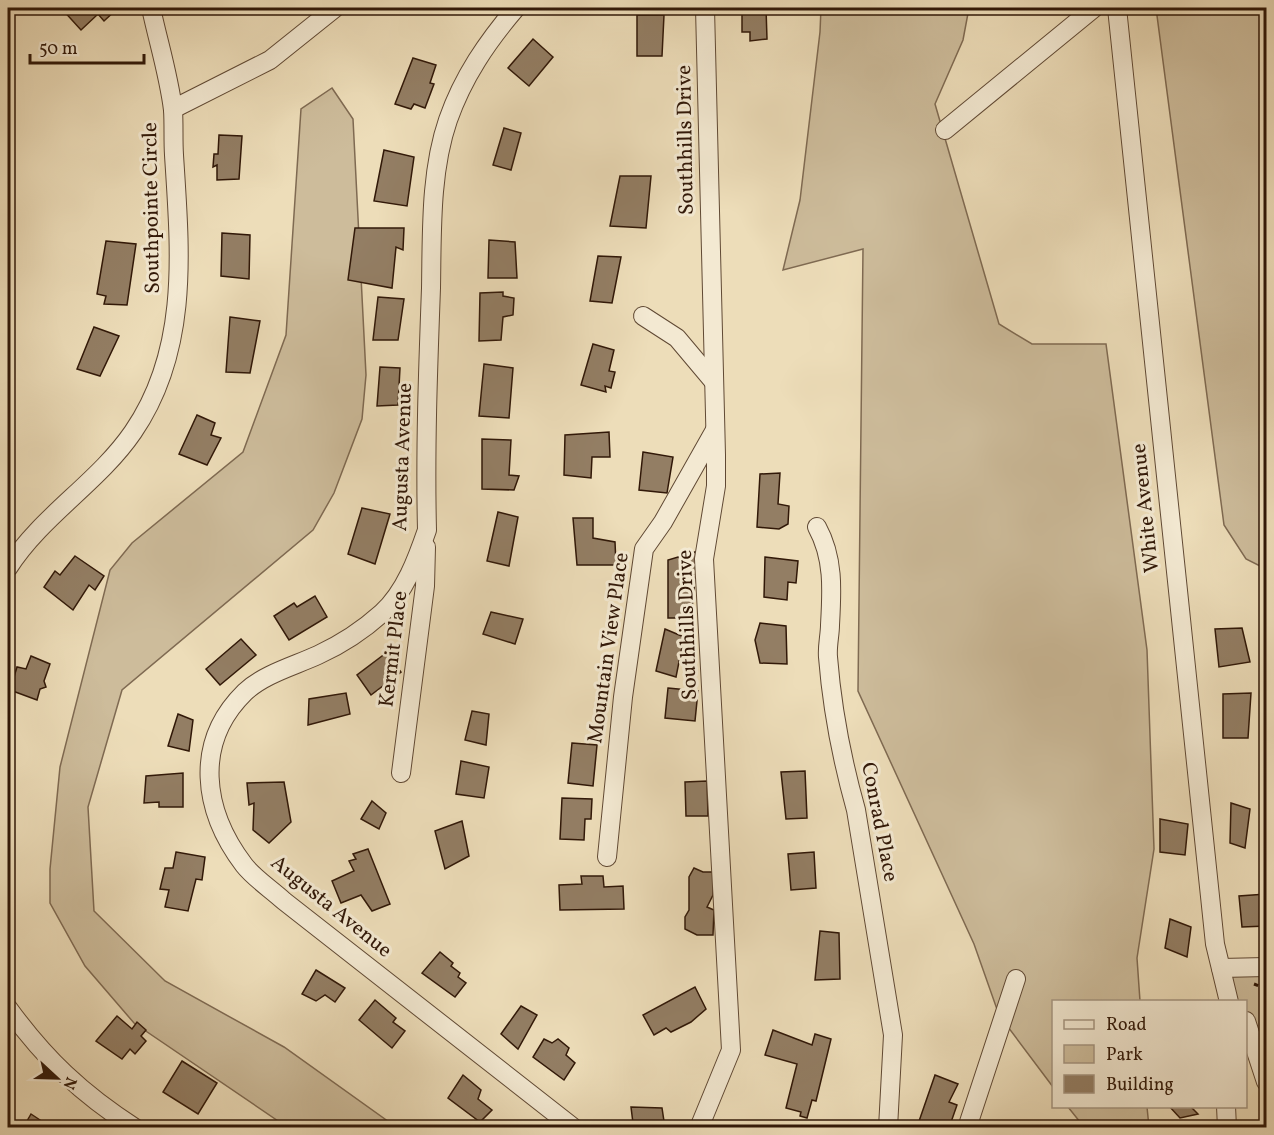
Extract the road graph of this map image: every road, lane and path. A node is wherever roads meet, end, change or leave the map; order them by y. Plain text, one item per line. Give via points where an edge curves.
1 (151, 8) edge
2 (335, 8) edge
3 (516, 8) edge
4 (705, 8) edge
5 (1094, 8) edge
6 (1117, 8) edge
7 (173, 109) junction
8 (945, 130) dead end
9 (643, 316) dead end
10 (714, 382) junction
11 (716, 429) junction
12 (817, 527) dead end
13 (427, 530) junction
14 (8, 568) edge
15 (401, 773) dead end
16 (607, 857) dead end
17 (1266, 967) edge
18 (1221, 968) junction
19 (1016, 979) dead end
20 (1229, 1000) edge
21 (8, 1008) edge
22 (1247, 1027) edge
23 (1266, 1082) edge
24 (1226, 1108) edge
25 (135, 1128) edge
26 (574, 1128) edge
27 (699, 1128) edge
28 (888, 1128) edge
29 (968, 1128) edge
30 (1227, 1128) edge

1 - 7 street, Southpointe Circle
2 - 7 street via 270,60
3 - 13 street, Augusta Avenue via 491,37 463,81 447,122 438,163 433,213
4 - 10 street, Southhills Drive
5 - 8 street
6 - 18 street, White Avenue via 1215,944
7 - 14 street, Southpointe Circle via 180,280 165,372 133,432 110,460 48,517
9 - 10 street via 677,338
10 - 11 street, Southhills Drive
11 - 16 street, Mountain View Place via 644,549 623,697
11 - 27 street, Southhills Drive via 716,486 704,559 730,1050
12 - 28 street, Conrad Place via 830,554 830,679 893,1035
13 - 15 street, Kermit Place via 425,586
13 - 26 street, Augusta Avenue via 406,582 384,611 354,637 277,672 246,692 222,725 210,757 210,799 222,833 245,867
17 - 18 street
18 - 20 street, White Avenue
19 - 29 street
21 - 25 street via 33,1042 73,1083
22 - 23 street
24 - 30 street

